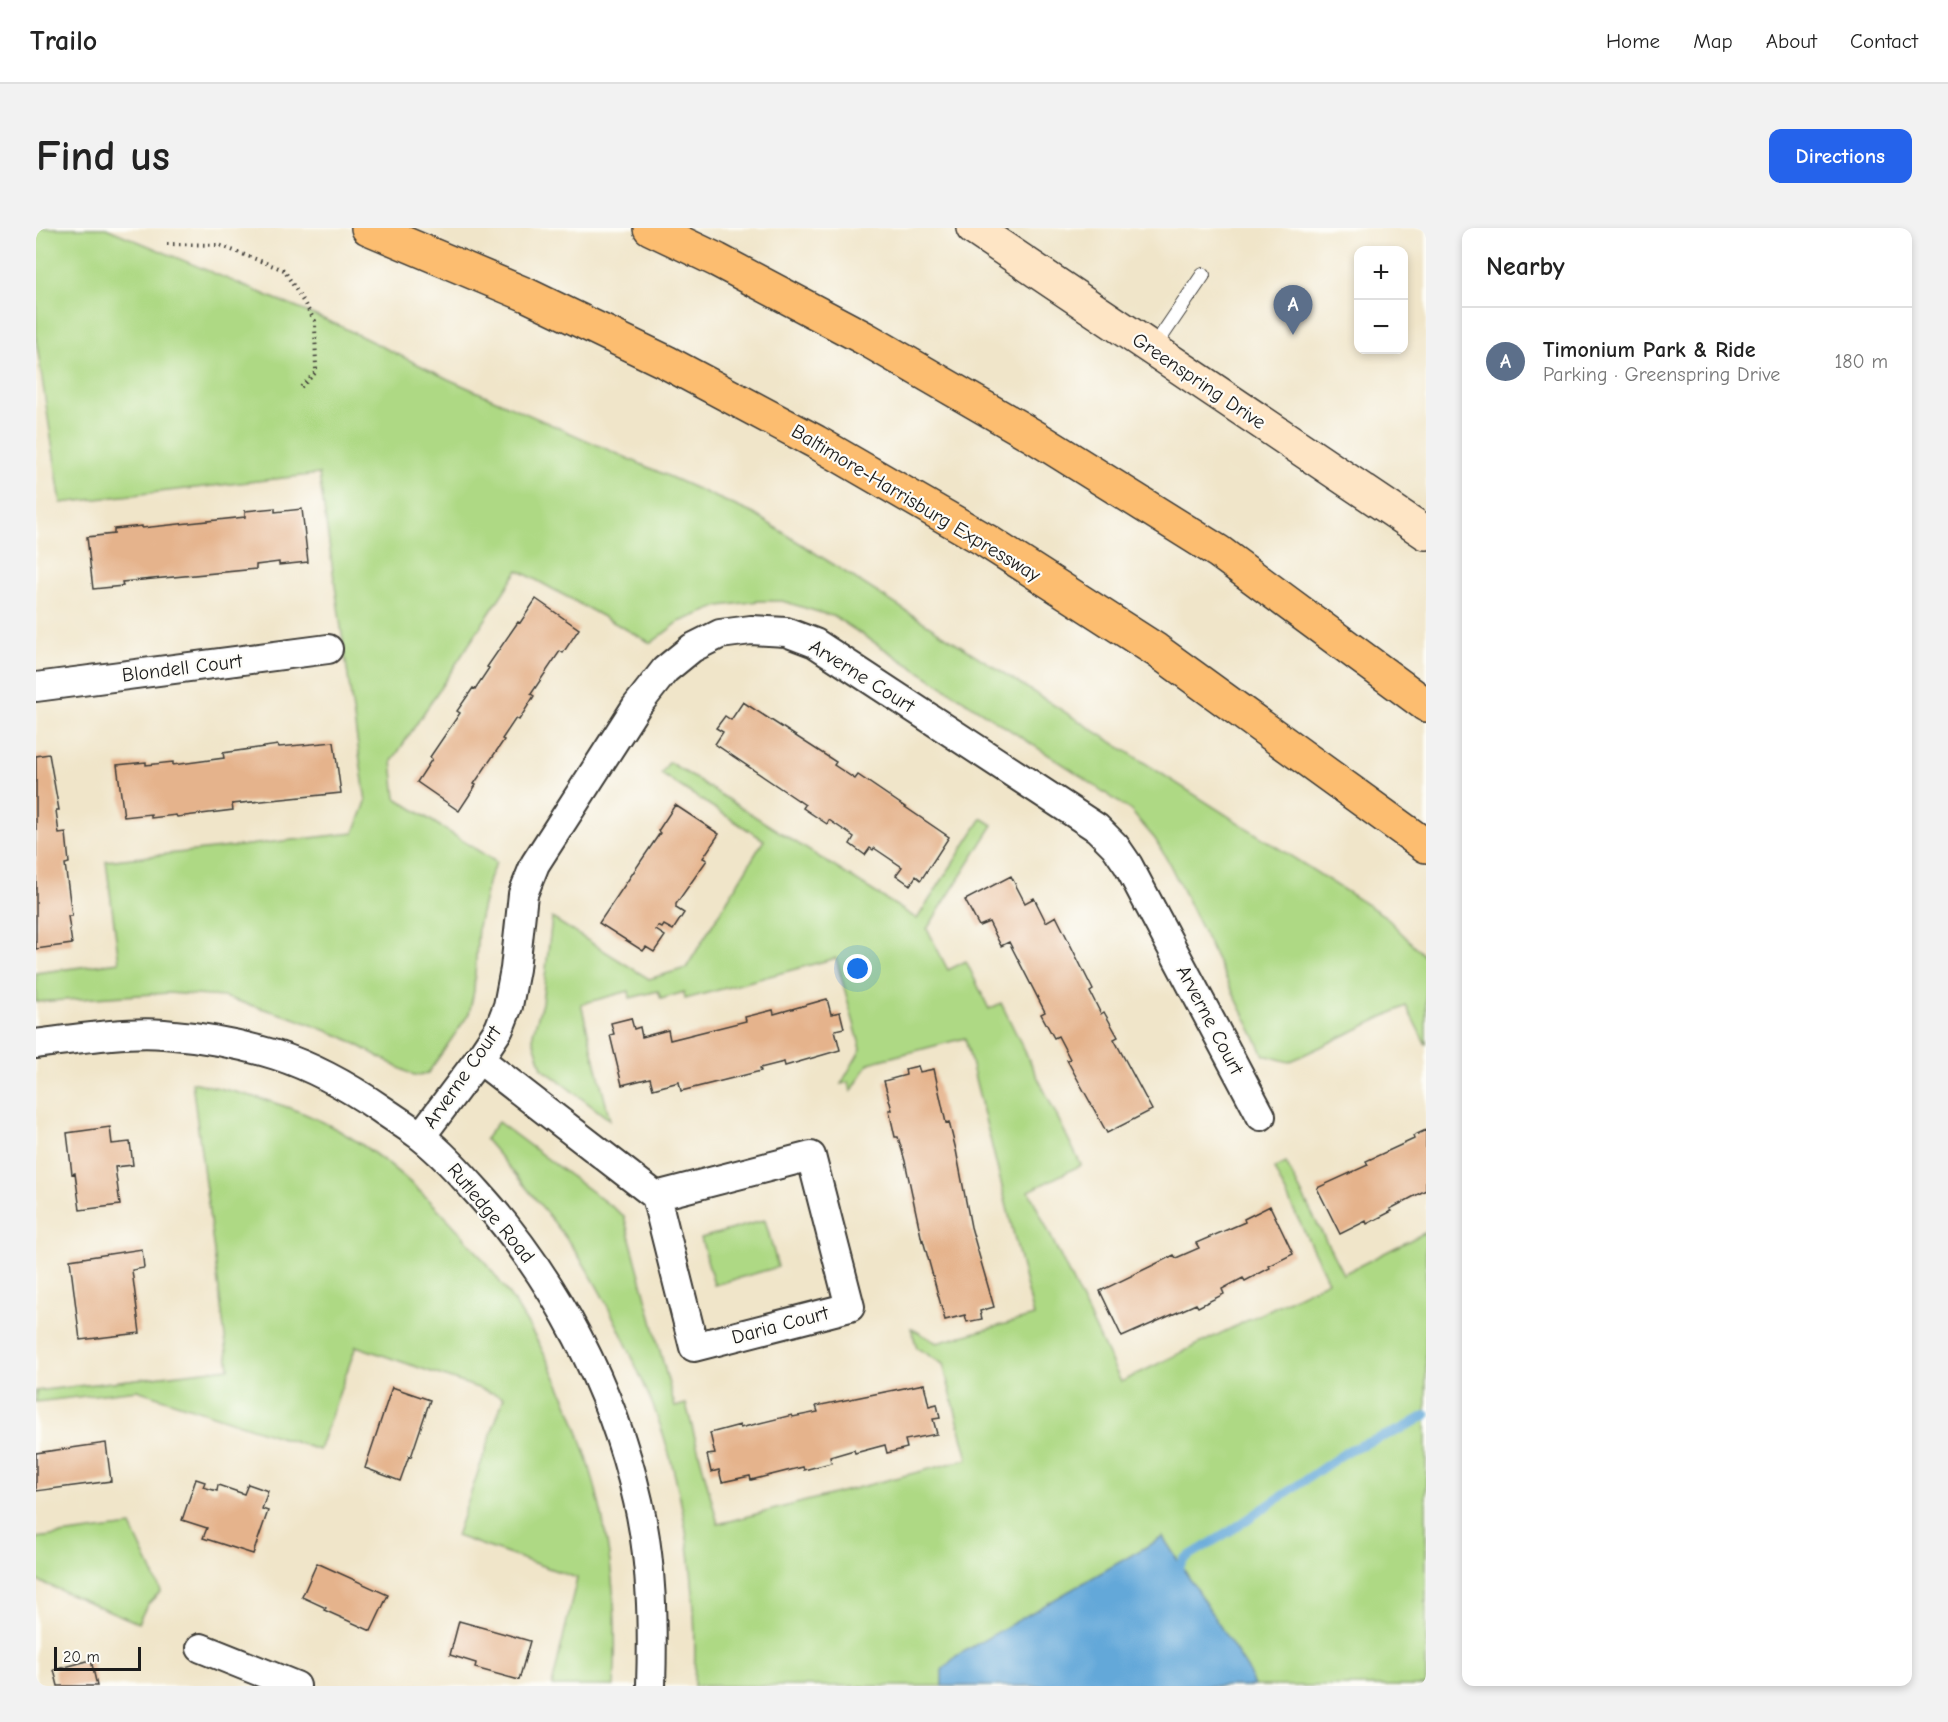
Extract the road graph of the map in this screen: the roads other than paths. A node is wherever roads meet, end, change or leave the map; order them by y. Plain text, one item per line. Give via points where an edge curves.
1 (368, 228) edge
2 (650, 228) edge
3 (973, 228) edge
4 (1203, 275) dead end
5 (1152, 350) junction
6 (1426, 533) edge
7 (328, 649) dead end
8 (36, 687) edge
9 (1426, 705) edge
10 (1426, 846) edge
11 (36, 1044) edge
12 (479, 1059) junction
13 (1261, 1116) dead end
14 (421, 1136) junction
15 (656, 1196) junction
16 (201, 1648) dead end
17 (296, 1686) edge
18 (651, 1686) edge

1 - 10 highway, Baltimore-Harrisburg Expressway via 527,295 666,362 816,442 985,540 1156,650
2 - 9 highway via 866,339 1035,437 1219,552
3 - 5 main road, Greenspring Drive
4 - 5 lane
5 - 6 main road, Greenspring Drive
7 - 8 street, Blondell Court
11 - 14 street, Rutledge Road via 94,1036 163,1034 223,1042 277,1055 325,1075
12 - 13 street, Arverne Court via 499,1029 508,1006 523,894 534,864 636,707 665,670 692,648 720,634 751,630 786,632 825,649 1097,828 1115,846
12 - 14 street, Arverne Court
12 - 15 street
14 - 18 street, Rutledge Road via 458,1171 525,1250 576,1333 604,1392 638,1502 649,1571
15 - 15 street, Daria Court via 811,1156 849,1307 694,1347
16 - 17 street

